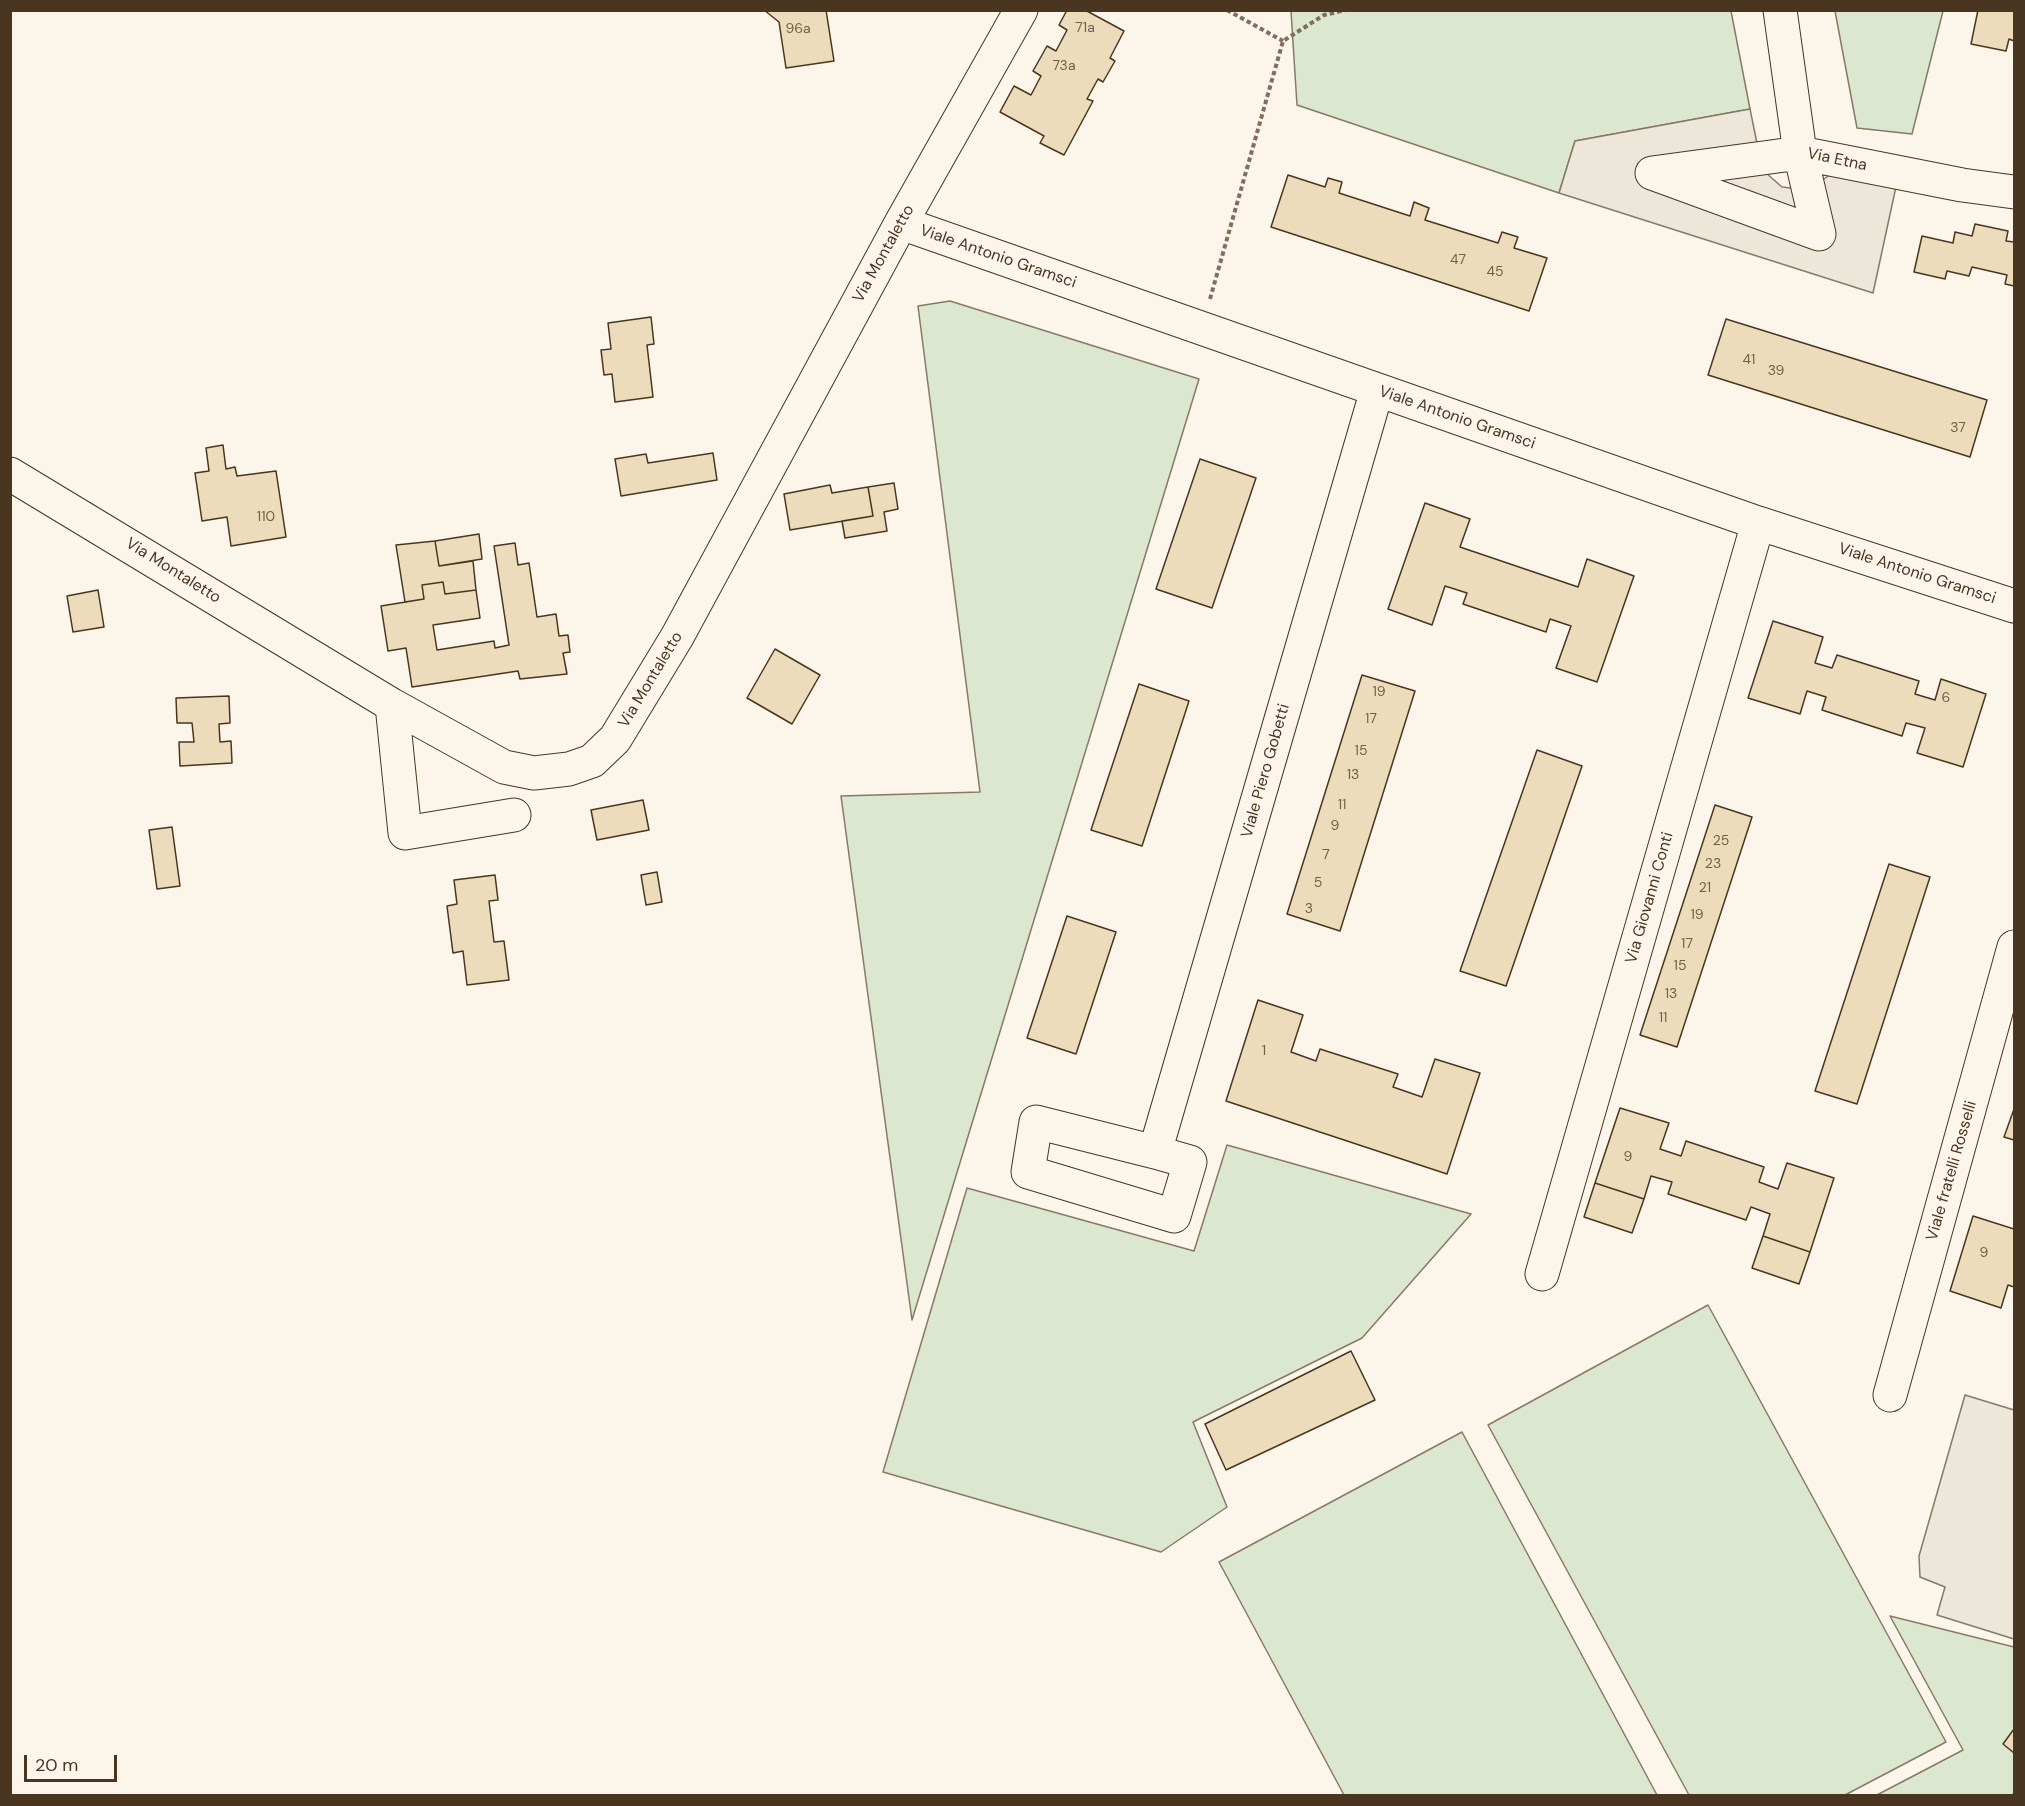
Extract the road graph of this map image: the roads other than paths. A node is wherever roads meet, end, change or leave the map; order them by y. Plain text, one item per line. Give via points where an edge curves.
1 (1021, 10) edge
2 (1780, 10) edge
3 (2014, 192) edge
4 (901, 223) junction
5 (1377, 390) junction
6 (10, 474) edge
7 (1758, 523) junction
8 (2014, 606) edge
9 (392, 705) junction
10 (513, 815) dead end
11 (2014, 947) edge
12 (1155, 1152) junction
13 (1542, 1274) dead end
14 (1890, 1395) dead end

1 - 4 street, Via Montaletto
2 - 3 street, Via Etna via 1800,153
4 - 5 street, Viale Antonio Gramsci
4 - 9 street, Via Montaletto via 677,637 615,739 592,761 569,769 534,773 504,767
5 - 7 street, Viale Antonio Gramsci
5 - 12 street, Viale Piero Gobetti
6 - 9 street, Via Montaletto
7 - 8 street, Viale Antonio Gramsci
7 - 13 street, Via Giovanni Conti
9 - 10 street via 405,833
11 - 14 street, Viale fratelli Rosselli
12 - 12 street via 1190,1162 1174,1216 1028,1172 1036,1122

